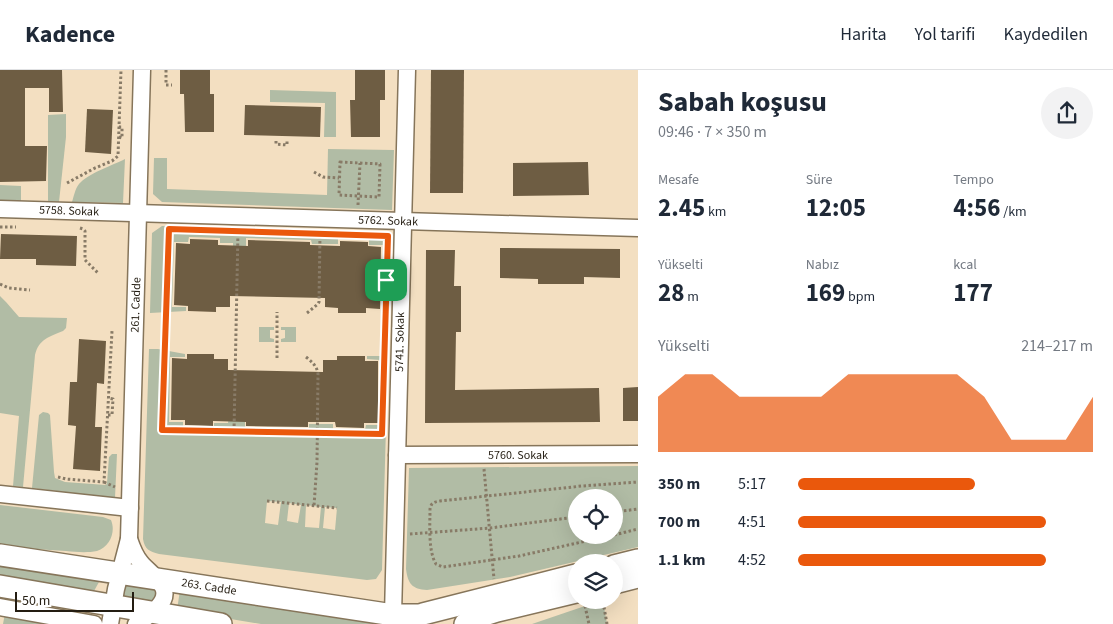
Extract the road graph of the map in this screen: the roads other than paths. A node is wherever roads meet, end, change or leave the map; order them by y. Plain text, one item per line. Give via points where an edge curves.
1 (407, 70) edge
2 (149, 73) edge
3 (0, 209) edge
4 (138, 213) junction
5 (403, 221) junction
6 (638, 228) edge
7 (638, 454) edge
8 (397, 455) junction
9 (0, 494) edge
10 (130, 508) junction
11 (129, 539) junction
12 (0, 555) edge
13 (638, 560) edge
14 (623, 564) edge
15 (121, 573) junction
16 (568, 577) edge
17 (638, 577) edge
18 (158, 579) junction
19 (623, 581) edge
20 (0, 586) edge
21 (568, 602) edge
22 (0, 607) edge
23 (111, 615) edge
24 (504, 616) edge
25 (410, 617) edge
26 (145, 618) edge
27 (94, 624) edge
28 (221, 624) edge
29 (446, 624) edge
30 (465, 624) edge

1 - 5 street, 5741. Sokak
2 - 4 street, 261. Cadde
3 - 4 street, 5758. Sokak
4 - 5 street, 5762. Sokak
4 - 10 street, 261. Cadde
5 - 6 street, 5762. Sokak
5 - 8 street, 5741. Sokak
7 - 8 street, 5760. Sokak
8 - 25 street, 5741. Sokak
9 - 10 street
10 - 11 street, 261. Cadde
11 - 15 street, 261. Cadde
11 - 18 street, 261. Cadde via 142,565
12 - 15 main road, 263. Cadde
13 - 14 main road
15 - 18 main road, 263. Cadde
15 - 23 street, 261. Cadde
16 - 25 main road, 263. Cadde
17 - 19 main road
18 - 25 main road, 263. Cadde
18 - 26 street via 164,598 158,608
20 - 23 main road
21 - 24 main road
22 - 27 street
23 - 26 main road
24 - 30 main road via 481,616
25 - 29 main road via 431,615
26 - 28 main road

